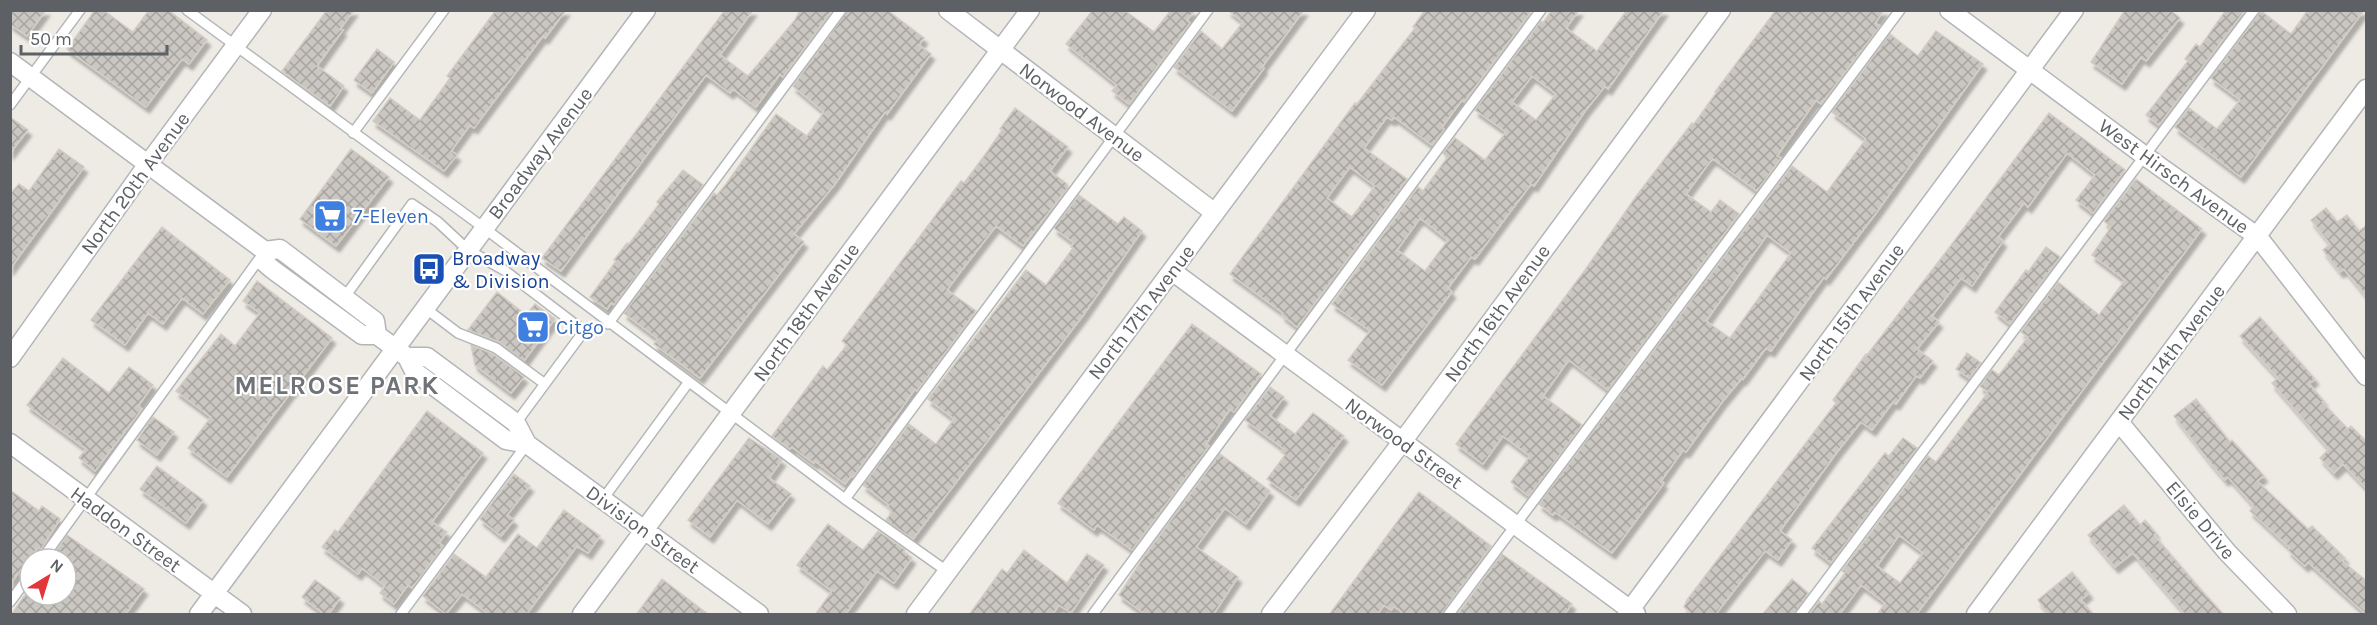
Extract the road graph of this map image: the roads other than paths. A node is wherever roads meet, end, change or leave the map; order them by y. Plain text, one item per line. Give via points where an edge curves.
1 (80, 10) edge
2 (187, 10) edge
3 (262, 10) edge
4 (444, 10) edge
5 (646, 10) edge
6 (841, 10) edge
7 (948, 10) edge
8 (1030, 10) edge
9 (1208, 10) edge
10 (1366, 10) edge
11 (1541, 10) edge
12 (1721, 10) edge
13 (1900, 10) edge
14 (1949, 10) edge
15 (2074, 10) edge
16 (2254, 10) edge
17 (236, 46) junction
18 (1000, 50) junction
19 (10, 62) edge
20 (2029, 70) junction
21 (31, 77) junction
22 (2367, 89) edge
23 (10, 105) edge
24 (353, 133) junction
25 (1115, 136) junction
26 (2145, 156) junction
27 (148, 164) junction
28 (1215, 213) junction
29 (484, 228) junction
30 (2258, 237) junction
31 (265, 250) junction
32 (468, 250) junction
33 (1172, 271) junction
34 (345, 298) junction
35 (425, 308) junction
36 (608, 324) junction
37 (377, 335) junction
38 (401, 353) junction
39 (1285, 355) junction
40 (10, 358) edge
41 (2367, 376) edge
42 (688, 382) junction
43 (545, 384) junction
44 (730, 414) junction
45 (2119, 422) junction
46 (516, 423) junction
47 (1402, 442) junction
48 (10, 443) edge
49 (528, 444) junction
50 (86, 499) junction
51 (845, 499) junction
52 (603, 500) junction
53 (1516, 526) junction
54 (646, 531) junction
55 (51, 547) edge
56 (948, 572) junction
57 (214, 594) junction
58 (1985, 611) edge
59 (1631, 613) edge
60 (199, 615) edge
61 (242, 615) edge
62 (402, 615) edge
63 (582, 615) edge
64 (759, 615) edge
65 (916, 615) edge
66 (1093, 615) edge
67 (1271, 615) edge
68 (1449, 615) edge
69 (1801, 615) edge
70 (2287, 615) edge

1 - 21 lane
2 - 17 lane
3 - 17 street, North 20th Avenue
4 - 24 lane
5 - 29 street, Broadway Avenue
6 - 36 lane
7 - 18 street, Norwood Avenue
8 - 18 street, North 18th Avenue
9 - 25 lane
10 - 28 street, North 17th Avenue
11 - 39 lane
12 - 47 street, North 16th Avenue
13 - 53 lane
14 - 20 street, West Hirsch Avenue
15 - 20 street, North 15th Avenue
16 - 26 lane
17 - 24 lane
17 - 27 street, North 20th Avenue
18 - 25 street, Norwood Avenue
18 - 44 street, North 18th Avenue
19 - 21 street, Division Street
20 - 26 street, West Hirsch Avenue
20 - 59 street, North 15th Avenue
21 - 23 lane
21 - 27 street, Division Street
22 - 30 street, North 14th Avenue
24 - 29 lane
25 - 28 street, Norwood Avenue
25 - 51 lane
26 - 30 street, West Hirsch Avenue
26 - 69 lane
27 - 31 street, Division Street
27 - 40 street, North 20th Avenue
28 - 33 street, North 17th Avenue
29 - 32 street, Broadway Avenue
29 - 36 lane
30 - 41 street, West Hirsch Avenue
30 - 45 street, North 14th Avenue
31 - 34 street, Division Street via 280,249
31 - 37 street, Division Street via 265,263 272,269 362,335
31 - 50 lane
32 - 34 lane via 412,204
32 - 35 street, Broadway Avenue
32 - 43 lane via 504,270 584,331
33 - 39 street, Norwood Street
33 - 56 street, North 17th Avenue
34 - 37 street, Division Street via 375,321
35 - 38 street, Broadway Avenue
35 - 43 lane via 458,333 496,348
36 - 42 lane
37 - 38 street, Division Street
38 - 46 street, Division Street via 427,357
38 - 49 street, Division Street via 414,372 506,440
38 - 57 street, Broadway Avenue
39 - 47 street, Norwood Street
39 - 66 lane
42 - 44 lane
42 - 52 lane
43 - 46 lane
44 - 51 lane
44 - 54 street, North 18th Avenue
45 - 58 street, North 14th Avenue
45 - 70 street, Elsie Drive via 2227,552
46 - 49 street, Division Street
47 - 53 street, Norwood Street
47 - 67 street, North 16th Avenue
48 - 50 street, Haddon Street
49 - 52 street, Division Street
49 - 62 lane
50 - 55 lane
50 - 57 street, Haddon Street
51 - 56 lane
52 - 54 street, Division Street
53 - 59 street, Norwood Street
53 - 68 lane
54 - 63 street, North 18th Avenue
54 - 64 street, Division Street
56 - 65 street, North 17th Avenue
57 - 60 street, Broadway Avenue
57 - 61 street, Haddon Street

